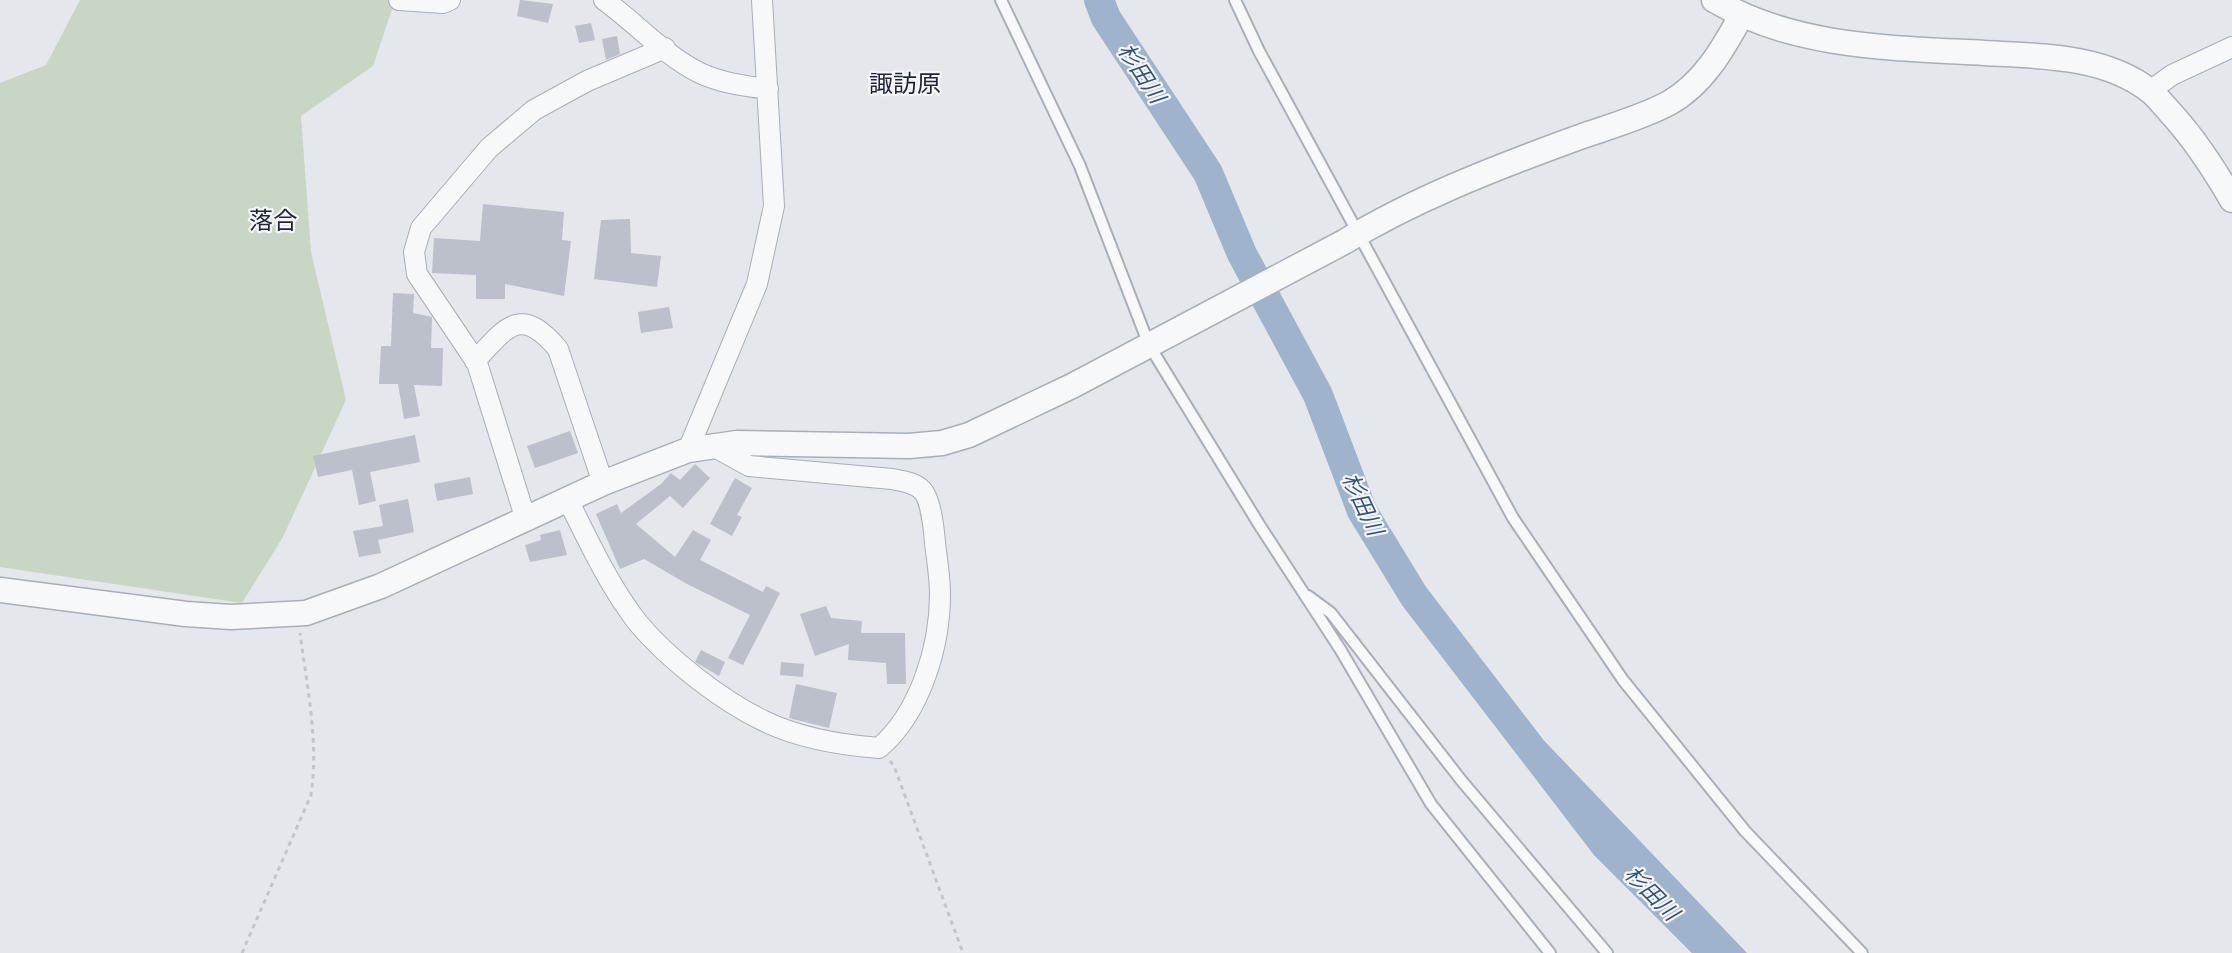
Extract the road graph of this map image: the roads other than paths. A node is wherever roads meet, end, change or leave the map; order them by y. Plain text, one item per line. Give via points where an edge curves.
1 (399, 0) edge
2 (450, 0) edge
3 (604, 0) edge
4 (762, 0) edge
5 (1001, 0) edge
6 (1235, 0) edge
7 (1714, 0) edge
8 (1741, 16) junction
9 (2232, 47) edge
10 (665, 48) junction
11 (768, 89) junction
12 (2150, 91) junction
13 (2232, 200) edge
14 (1351, 237) junction
15 (1149, 345) junction
16 (475, 361) junction
17 (713, 446) junction
18 (688, 450) junction
19 (603, 483) junction
20 (568, 500) junction
21 (526, 520) junction
22 (0, 590) edge
23 (1303, 592) junction
24 (1550, 953) edge
25 (1606, 953) edge
26 (1862, 953) edge

1 - 2 street
3 - 10 street
4 - 11 street
5 - 15 lane via 1080,166
6 - 14 lane
7 - 8 street
8 - 12 street via 1794,33 1843,42 2067,59 2112,69
8 - 14 street via 1723,49 1697,82 1669,103 1498,167
9 - 12 street via 2172,75
10 - 11 street via 700,73
10 - 16 street via 586,81 534,110 489,148 421,228 414,252 417,274
11 - 18 street via 774,206 757,284
12 - 13 street via 2191,135
14 - 15 street
14 - 26 lane via 1513,518 1623,680 1745,831
15 - 17 street via 1004,420 942,443
15 - 23 lane
16 - 19 street via 513,326 526,323 543,332 558,350
16 - 21 street
17 - 18 street
17 - 20 street via 749,466 892,479 912,483 923,491 934,524 940,595 930,665 909,713 896,734 879,748 802,735 763,721 663,652 606,574
18 - 19 street
19 - 20 street
20 - 21 street
21 - 22 street via 381,586 326,607 297,613 231,617 186,614
23 - 24 lane via 1431,804
23 - 25 lane via 1331,613 1461,780

